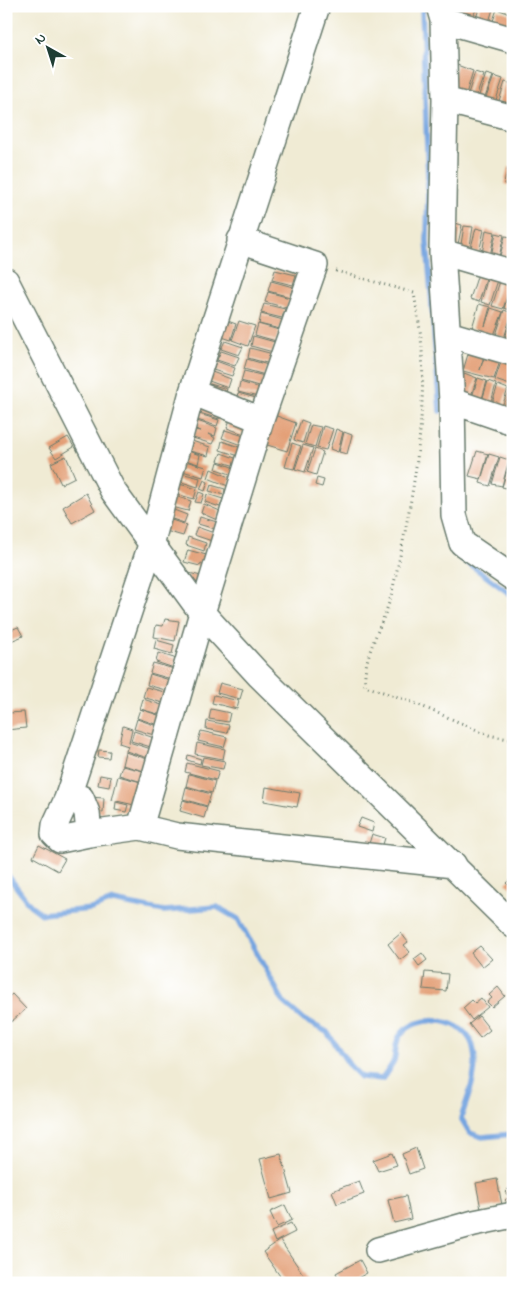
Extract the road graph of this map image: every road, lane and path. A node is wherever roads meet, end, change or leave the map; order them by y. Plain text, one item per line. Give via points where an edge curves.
1 (317, 6) edge
2 (441, 13) edge
3 (513, 40) edge
4 (444, 100) junction
5 (513, 118) edge
6 (240, 240) junction
7 (442, 252) junction
8 (315, 265) junction
9 (513, 272) edge
10 (6, 281) edge
11 (448, 334) junction
12 (513, 353) edge
13 (192, 392) junction
14 (452, 401) junction
15 (261, 420) junction
16 (513, 422) edge
17 (151, 545) junction
18 (513, 578) edge
19 (202, 613) junction
20 (513, 740) edge
21 (68, 798) junction
22 (140, 827) junction
23 (89, 834) junction
24 (454, 865) junction
25 (513, 925) edge
26 (513, 1215) edge
27 (378, 1250) dead end

1 - 6 street
2 - 3 street
2 - 4 street
4 - 5 street
4 - 7 street
6 - 8 street
6 - 13 street
7 - 9 street
7 - 11 street
8 - 15 street
8 - 20 path via 414,293 422,349 412,499 391,595 364,671 365,686 490,735
10 - 17 street via 113,491
11 - 12 street
11 - 14 street
13 - 15 street
13 - 17 street
14 - 16 street
14 - 18 street via 454,515 462,543
15 - 19 street
17 - 19 street
17 - 21 street
19 - 22 street
19 - 24 street via 335,751
21 - 23 street via 81,798 87,813
21 - 23 street via 54,834 60,840
22 - 23 street
22 - 24 street via 177,836
24 - 25 street
26 - 27 street

